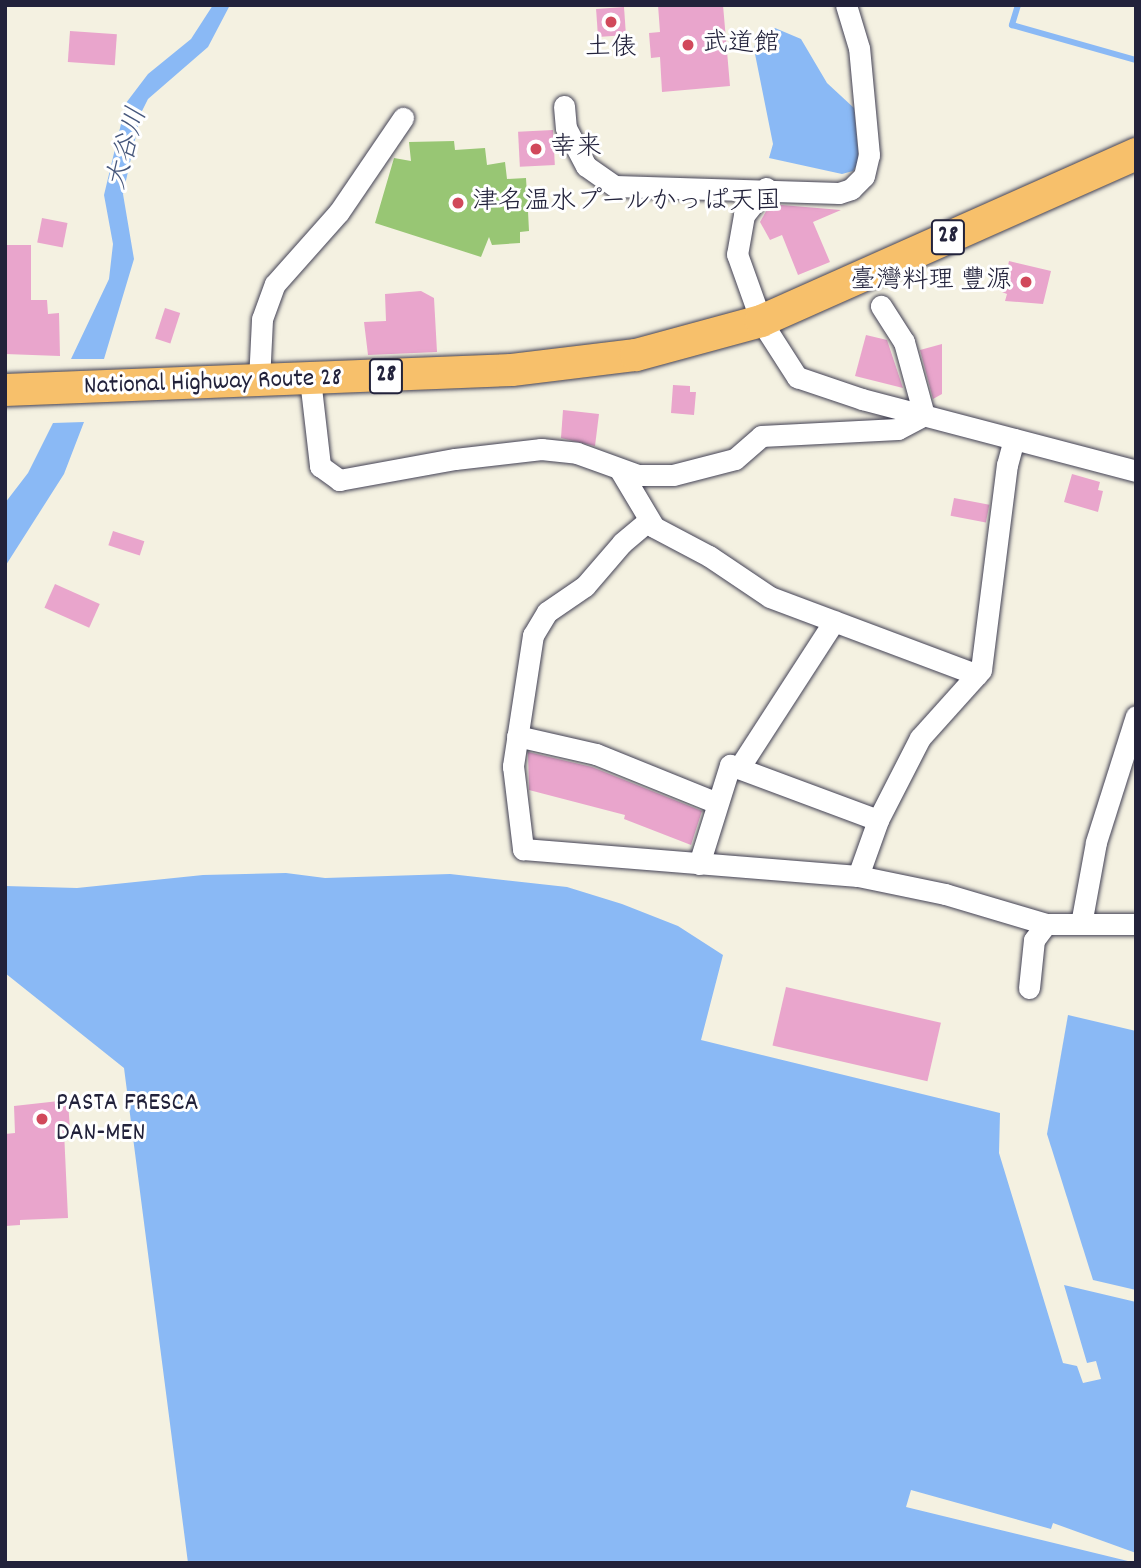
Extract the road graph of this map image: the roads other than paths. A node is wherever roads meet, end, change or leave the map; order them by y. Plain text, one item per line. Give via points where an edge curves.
1 (846, 5) edge
2 (564, 106) dead end
3 (403, 118) dead end
4 (1136, 154) edge
5 (766, 188) junction
6 (881, 306) dead end
7 (761, 321) junction
8 (310, 379) junction
9 (259, 381) junction
10 (5, 390) edge
11 (924, 415) junction
12 (1014, 439) junction
13 (620, 470) junction
14 (1136, 471) edge
15 (648, 521) junction
16 (834, 621) junction
17 (977, 675) junction
18 (1136, 716) edge
19 (517, 736) junction
20 (739, 768) junction
21 (715, 802) junction
22 (878, 820) junction
23 (699, 864) junction
24 (858, 876) junction
25 (1081, 924) junction
26 (1136, 924) edge
27 (1046, 925) junction
28 (1029, 988) dead end

1 - 5 street via 859,48 869,166 851,189 839,192
2 - 5 street via 566,128 586,166 615,186
3 - 9 street via 339,212 275,284 262,319
4 - 7 highway, National Highway Route 28 / 28
5 - 7 street via 744,215 737,243 743,278
6 - 11 street via 904,342
7 - 8 highway, National Highway Route 28 / 28 via 648,352 577,364
7 - 11 street via 784,362 804,382
8 - 9 highway, National Highway Route 28 / 28
8 - 13 street via 320,466 339,480 455,458 541,449 577,453
9 - 10 highway, National Highway Route 28 / 28
11 - 12 street
11 - 13 street via 898,429 761,436 735,459 673,475
12 - 14 street
12 - 17 street via 1007,465 990,625
13 - 15 street
15 - 16 street via 770,597
15 - 19 street via 585,586 538,624
16 - 17 street
16 - 20 street
17 - 22 street via 920,738
18 - 25 street via 1096,842
19 - 21 street via 596,754
19 - 23 street via 513,766 523,849
20 - 21 street via 730,765
20 - 22 street
21 - 23 street
22 - 24 street
23 - 24 street
24 - 27 street via 945,894
25 - 26 street
25 - 27 street
27 - 28 street via 1034,940

